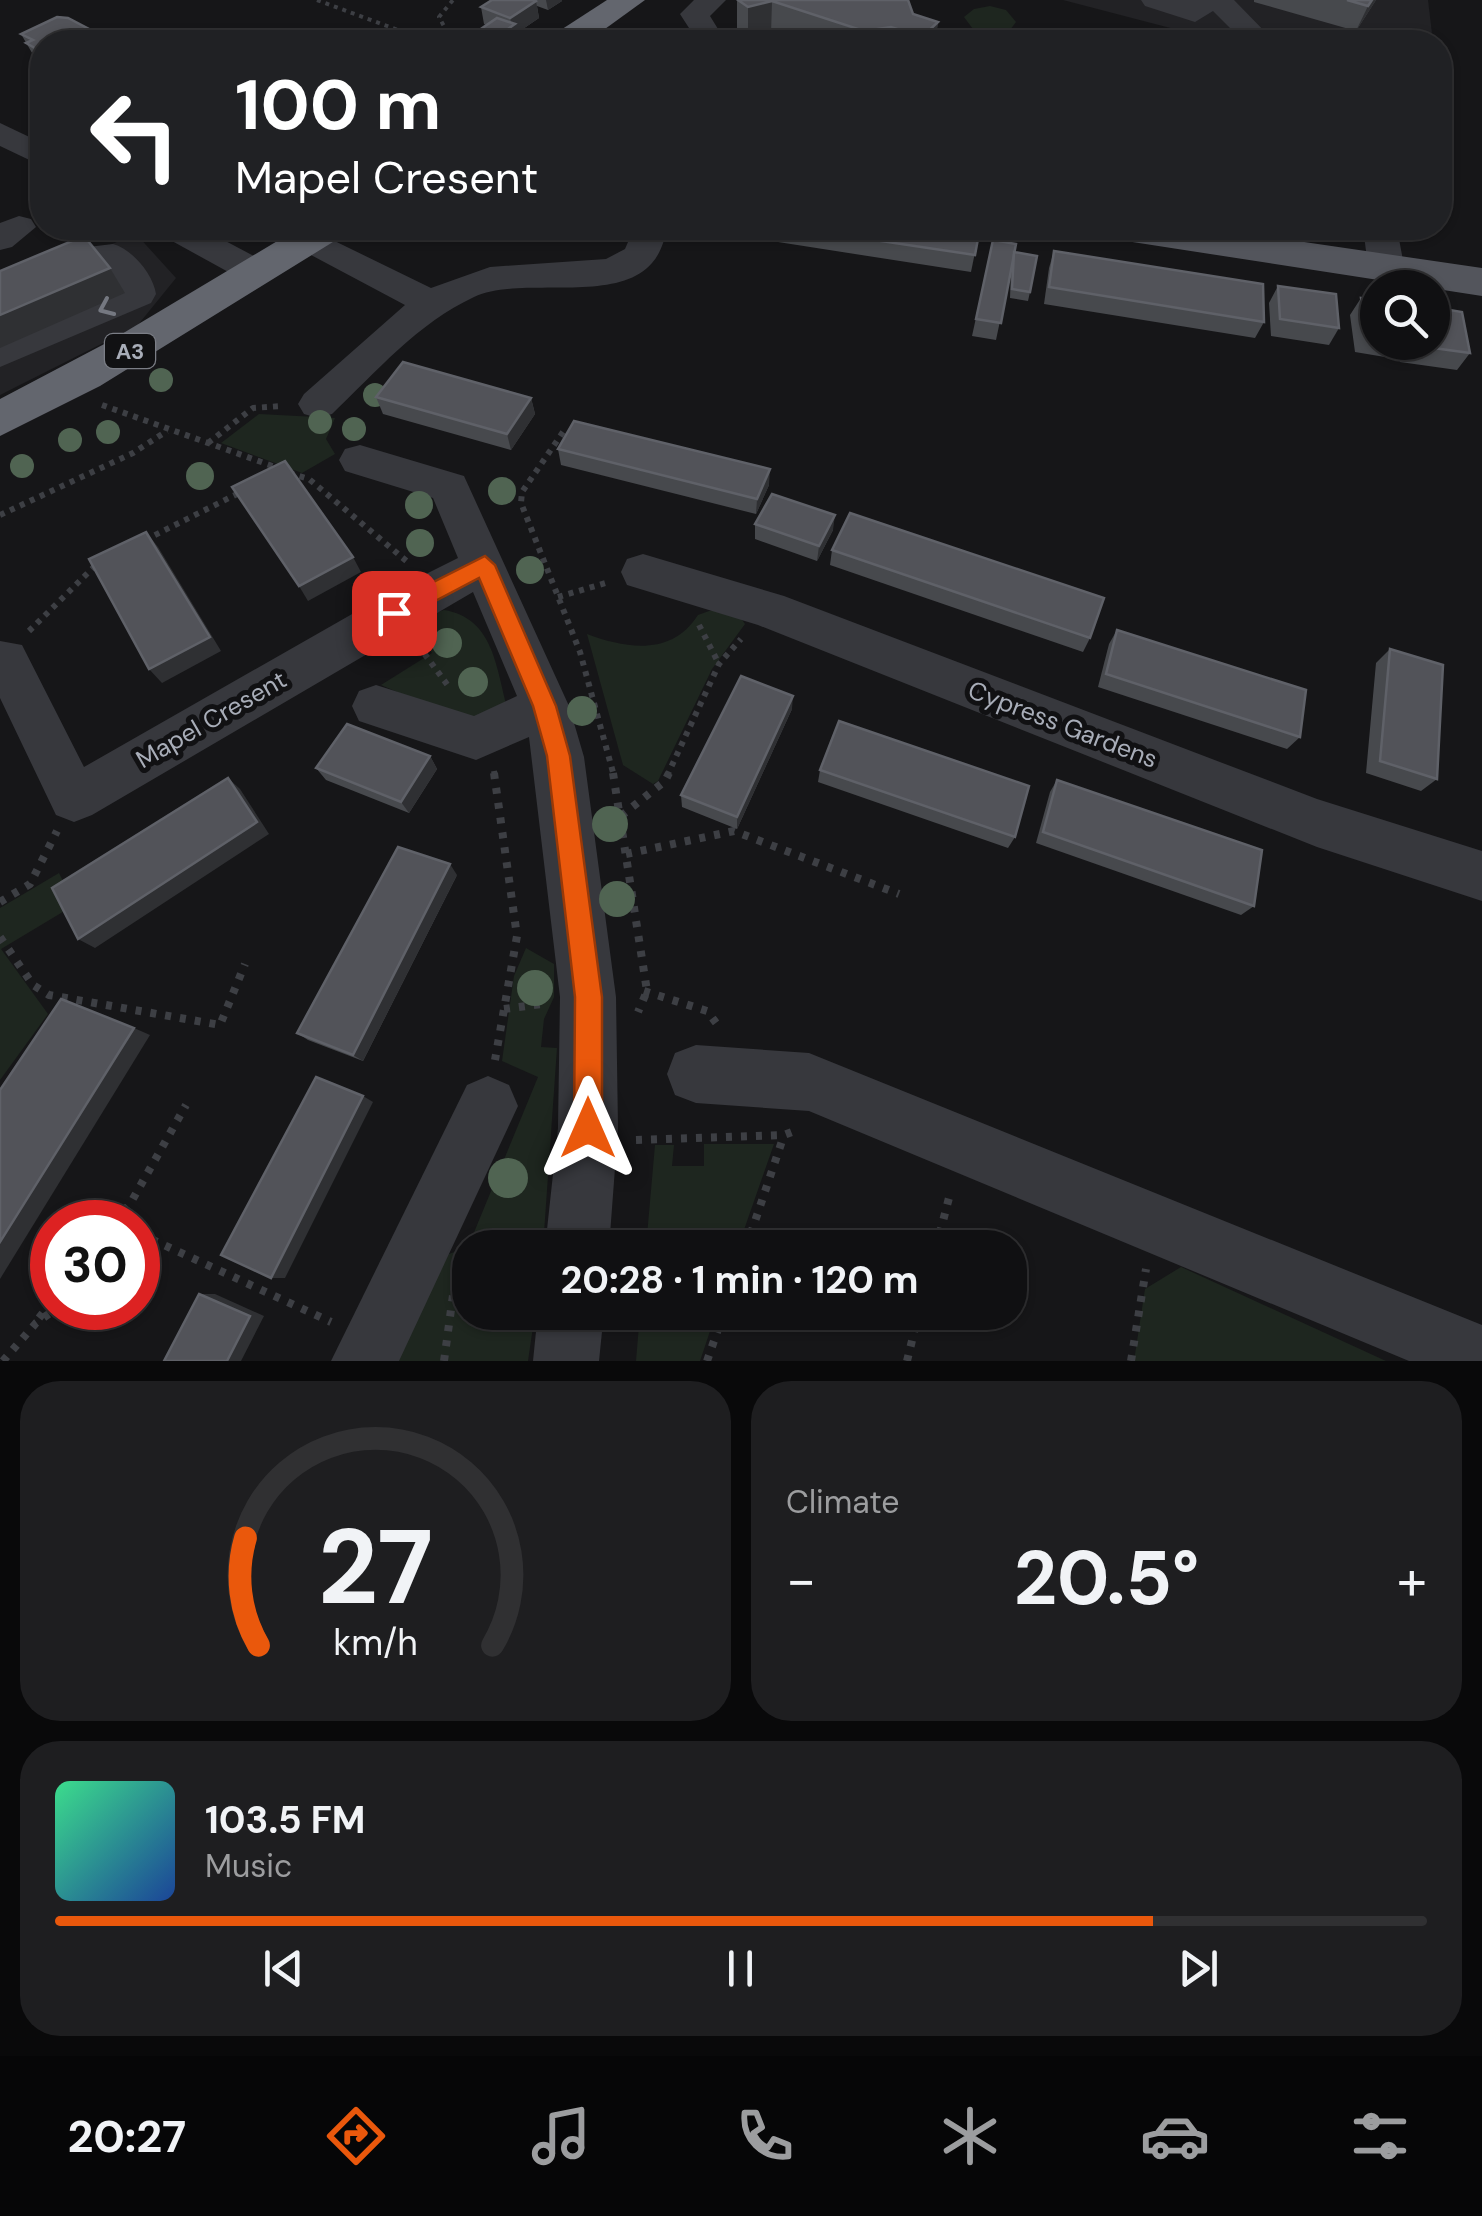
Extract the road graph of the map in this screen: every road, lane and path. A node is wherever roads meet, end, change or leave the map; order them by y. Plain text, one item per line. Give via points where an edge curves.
1 (317, 0) edge
2 (334, 0) edge
3 (452, 0) edge
4 (629, 0) edge
5 (712, 0) edge
6 (1155, 0) edge
7 (1208, 0) edge
8 (1218, 0) edge
9 (328, 4) junction
10 (398, 30) edge
11 (446, 30) edge
12 (586, 30) edge
13 (704, 30) edge
14 (1248, 30) edge
15 (0, 132) edge
16 (30, 149) edge
17 (201, 240) edge
18 (300, 240) edge
19 (328, 240) edge
20 (646, 240) edge
21 (1288, 240) edge
22 (1383, 247) edge
23 (260, 267) junction
24 (1481, 285) edge
25 (0, 295) edge
26 (433, 304) junction
27 (0, 354) edge
28 (72, 384) junction
29 (333, 401) joint
30 (0, 419) edge
31 (168, 430) junction
32 (208, 443) junction
33 (360, 460) dead end
34 (283, 470) junction
35 (266, 479) edge
36 (248, 488) edge
37 (0, 515) edge
38 (144, 540) edge
39 (110, 557) edge
40 (485, 565) junction
41 (643, 572) joint
42 (438, 588) junction
43 (558, 597) dead end
44 (768, 609) junction
45 (394, 613) junction
46 (5, 659) joint
47 (376, 706) dead end
48 (545, 706) junction
49 (485, 734) junction
50 (74, 799) junction
51 (620, 816) dead end
52 (626, 854) dead end
53 (1482, 876) edge
54 (898, 894) dead end
55 (0, 902) edge
56 (0, 937) edge
57 (245, 964) dead end
58 (66, 998) junction
59 (56, 1014) edge
60 (696, 1074) dead end
61 (830, 1091) junction
62 (186, 1104) dead end
63 (488, 1106) joint
64 (784, 1135) junction
65 (588, 1142) junction
66 (962, 1145) junction
67 (132, 1200) edge
68 (1154, 1224) junction
69 (579, 1230) edge
70 (752, 1230) edge
71 (941, 1230) edge
72 (160, 1243) edge
73 (30, 1330) edge
74 (569, 1330) edge
75 (718, 1330) edge
76 (915, 1330) edge
77 (368, 1352) edge
78 (1482, 1358) edge
79 (3, 1361) edge
80 (566, 1361) edge
81 (708, 1361) edge
82 (907, 1361) edge
83 (1131, 1361) edge

1 - 9 path
2 - 9 path
3 - 11 path via 440,18
4 - 12 highway
5 - 13 street via 694,14
6 - 7 street via 1196,13
8 - 14 street
9 - 10 path
15 - 16 street
17 - 23 street
18 - 23 highway, A3
19 - 26 street
20 - 26 street via 641,254 610,271 489,279
21 - 22 main road
22 - 24 main road
23 - 28 highway, A3
25 -> 27 street via 92,256 113,255 138,294
26 - 29 street
28 - 30 highway, A3
28 - 31 path via 108,410
29 - 32 path via 252,408
31 - 32 path
31 - 37 path
32 - 34 path
33 - 40 street via 449,487
34 - 35 path
34 - 42 path via 309,480
36 - 38 path
39 - 46 path via 92,566
40 - 42 street, Mapel Cresent
40 - 48 street
41 - 43 path
41 - 44 street, Cypress Gardens
42 - 45 street, Mapel Cresent
44 - 51 path via 719,664 665,781
44 - 53 street, Cypress Gardens via 1317,823
45 - 49 path
45 - 50 street, Mapel Cresent
46 - 50 street
47 - 49 street via 476,738
48 - 49 street
48 - 65 street via 558,756 588,997
49 - 63 path via 517,936
50 - 55 path via 30,884
52 - 54 path via 734,831
56 - 58 path via 33,986
57 - 58 path via 220,1025
58 - 59 path
60 - 61 street via 809,1082
61 - 64 path via 794,1134
61 - 66 street
62 - 67 path
63 - 77 street
64 - 65 path
64 - 70 path
65 - 69 street
66 - 68 street
66 - 71 path
68 - 78 street
68 - 83 path
72 - 77 path
73 - 79 path
74 - 80 street
75 - 81 path
76 - 82 path

